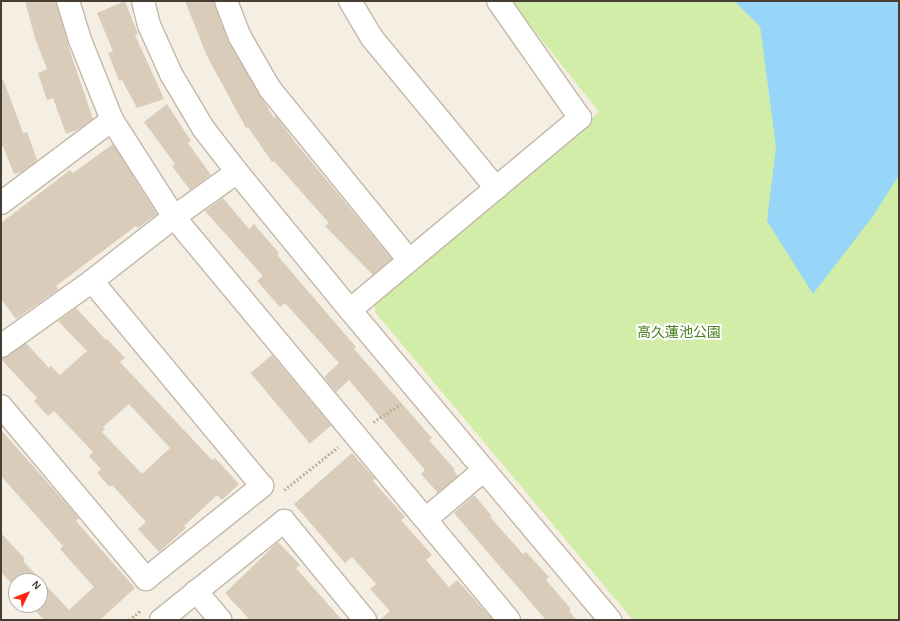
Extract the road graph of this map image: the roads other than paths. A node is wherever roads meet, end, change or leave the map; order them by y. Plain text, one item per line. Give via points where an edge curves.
1 (68, 1) edge
2 (142, 1) edge
3 (226, 1) edge
4 (350, 1) edge
5 (498, 1) edge
6 (112, 120) junction
7 (237, 172) junction
8 (496, 188) junction
9 (1, 203) edge
10 (174, 217) junction
11 (409, 260) junction
12 (92, 282) junction
13 (350, 310) junction
14 (1, 346) edge
15 (1, 406) edge
16 (484, 470) junction
17 (426, 519) junction
18 (196, 591) junction
19 (162, 620) edge
20 (220, 620) edge
21 (365, 620) edge
22 (509, 620) edge
23 (610, 620) edge

1 - 6 street via 80,40
2 - 7 street via 149,25 171,74 203,128
3 - 11 street via 240,37 270,89
4 - 8 street via 372,38
5 - 8 street via 580,118
6 - 9 street
6 - 10 street
7 - 10 street
7 - 13 street
8 - 11 street
10 - 12 street
10 - 17 street
11 - 13 street
12 - 14 street
12 - 15 street via 262,486 146,579
13 - 16 street
16 - 17 street
16 - 23 street
17 - 22 street
18 - 19 street
18 - 20 street
18 - 21 street via 284,521

